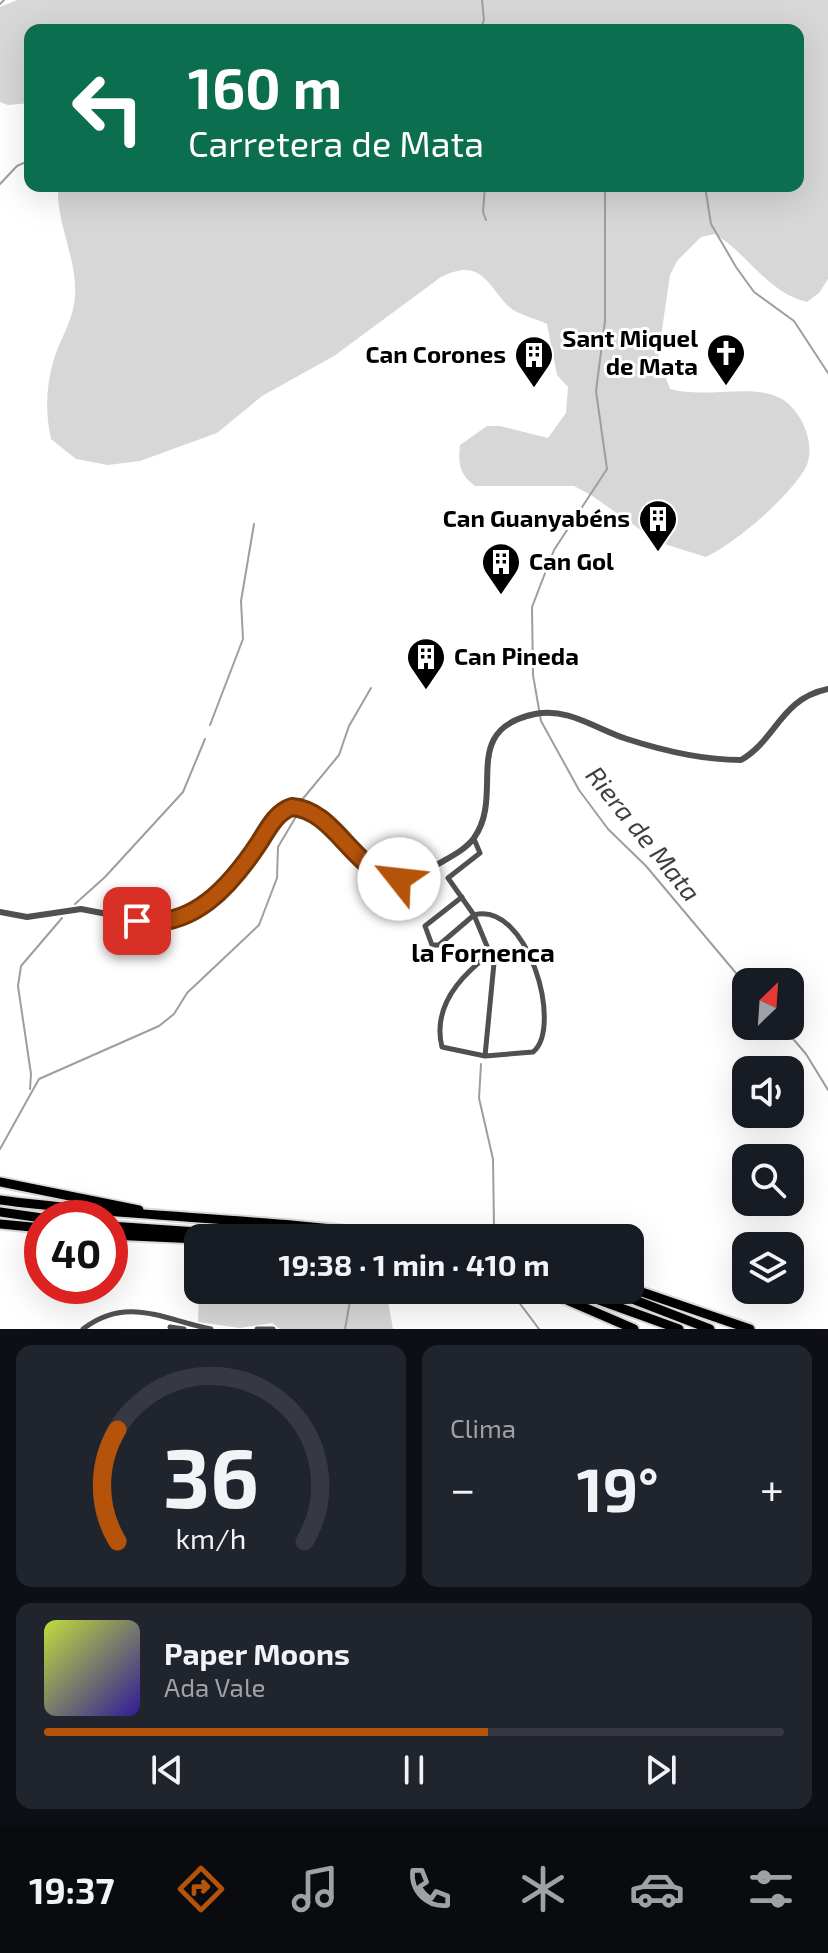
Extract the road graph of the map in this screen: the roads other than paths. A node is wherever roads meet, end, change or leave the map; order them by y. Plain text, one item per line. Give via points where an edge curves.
1 (828, 689) edge
2 (474, 839) junction
3 (462, 897) junction
4 (0, 912) edge
5 (474, 915) junction
6 (490, 954) junction
7 (485, 1056) junction
8 (0, 1182) edge
9 (0, 1200) edge
10 (0, 1212) edge
11 (24, 1215) edge
12 (166, 1216) junction
13 (0, 1224) edge
14 (253, 1224) edge
15 (24, 1226) edge
16 (128, 1227) edge
17 (184, 1231) edge
18 (128, 1236) edge
19 (184, 1238) edge
20 (644, 1293) edge
21 (576, 1304) edge
22 (610, 1304) edge
23 (644, 1304) edge
24 (172, 1317) junction
25 (185, 1327) edge
26 (170, 1328) edge
27 (83, 1329) edge
28 (211, 1329) edge
29 (257, 1329) edge
30 (273, 1329) edge
31 (634, 1329) edge
32 (679, 1329) edge
33 (710, 1329) edge
34 (750, 1329) edge

1 - 2 street via 792,705 741,760 668,751 567,714 531,715 497,731
2 - 3 street via 480,853 448,878
2 - 4 street via 419,874 394,879 316,816 292,807 280,813 218,893 183,917 146,922 81,909 27,917
3 - 5 street
3 - 5 street via 425,926 432,945 439,945
5 - 6 street
5 - 7 street via 495,915 510,926 529,955 543,992 537,1050
6 - 7 street via 496,970
6 - 7 street via 456,985 440,1031 446,1050
8 - 12 highway
9 - 12 highway
10 - 11 highway
12 - 14 highway
13 - 15 highway
16 - 17 highway
18 - 19 highway
20 - 34 highway
21 - 31 highway
22 - 32 highway
23 - 33 highway
24 - 25 street
24 - 26 street
24 - 27 street via 119,1311
25 - 26 street
25 - 28 street
29 - 30 street

